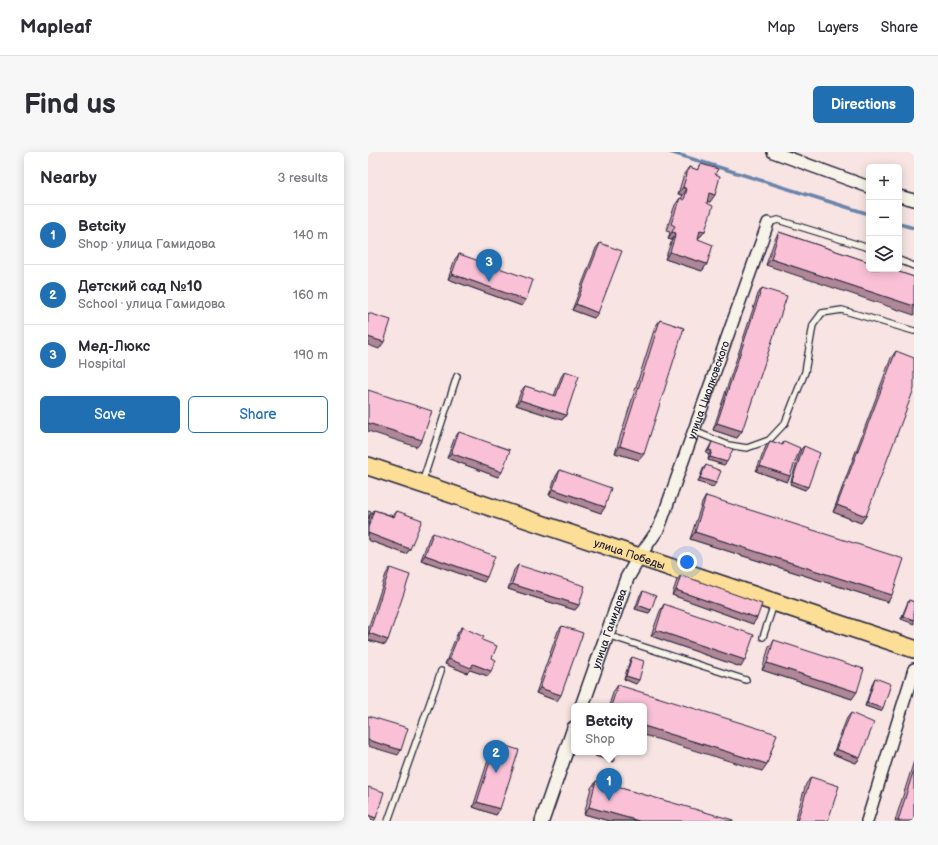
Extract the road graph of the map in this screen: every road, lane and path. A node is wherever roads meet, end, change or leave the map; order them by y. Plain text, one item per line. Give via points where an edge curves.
1 (773, 152) edge
2 (866, 186) edge
3 (902, 197) edge
4 (914, 200) edge
5 (768, 223) joint
6 (866, 247) edge
7 (902, 261) edge
8 (914, 266) edge
9 (914, 330) edge
10 (457, 376) dead end
11 (694, 431) junction
12 (368, 465) edge
13 (422, 482) junction
14 (640, 555) junction
15 (775, 602) junction
16 (607, 635) junction
17 (763, 637) dead end
18 (914, 647) edge
19 (914, 669) edge
20 (441, 671) dead end
21 (746, 680) dead end
22 (583, 703) edge
23 (571, 737) edge
24 (388, 821) edge
25 (542, 821) edge
26 (867, 821) edge

1 - 2 street
3 - 4 street
5 - 6 lane via 778,220
5 - 11 street, улица Циолковского
7 - 8 lane
9 - 11 lane via 842,310 822,313 813,325 805,372 785,423 769,440 747,448 728,445
10 - 13 lane
11 - 14 street, улица Циолковского via 659,528
12 - 13 main road, улица Победы
13 - 14 main road, улица Победы
14 - 15 main road, улица Победы
14 - 16 street, улица Гамидова via 627,578
14 - 18 main road, улица Победы
15 - 17 lane
15 - 18 main road, улица Победы
16 - 21 lane
16 - 22 street, улица Гамидова
19 - 26 street
20 - 24 lane
23 - 25 street

